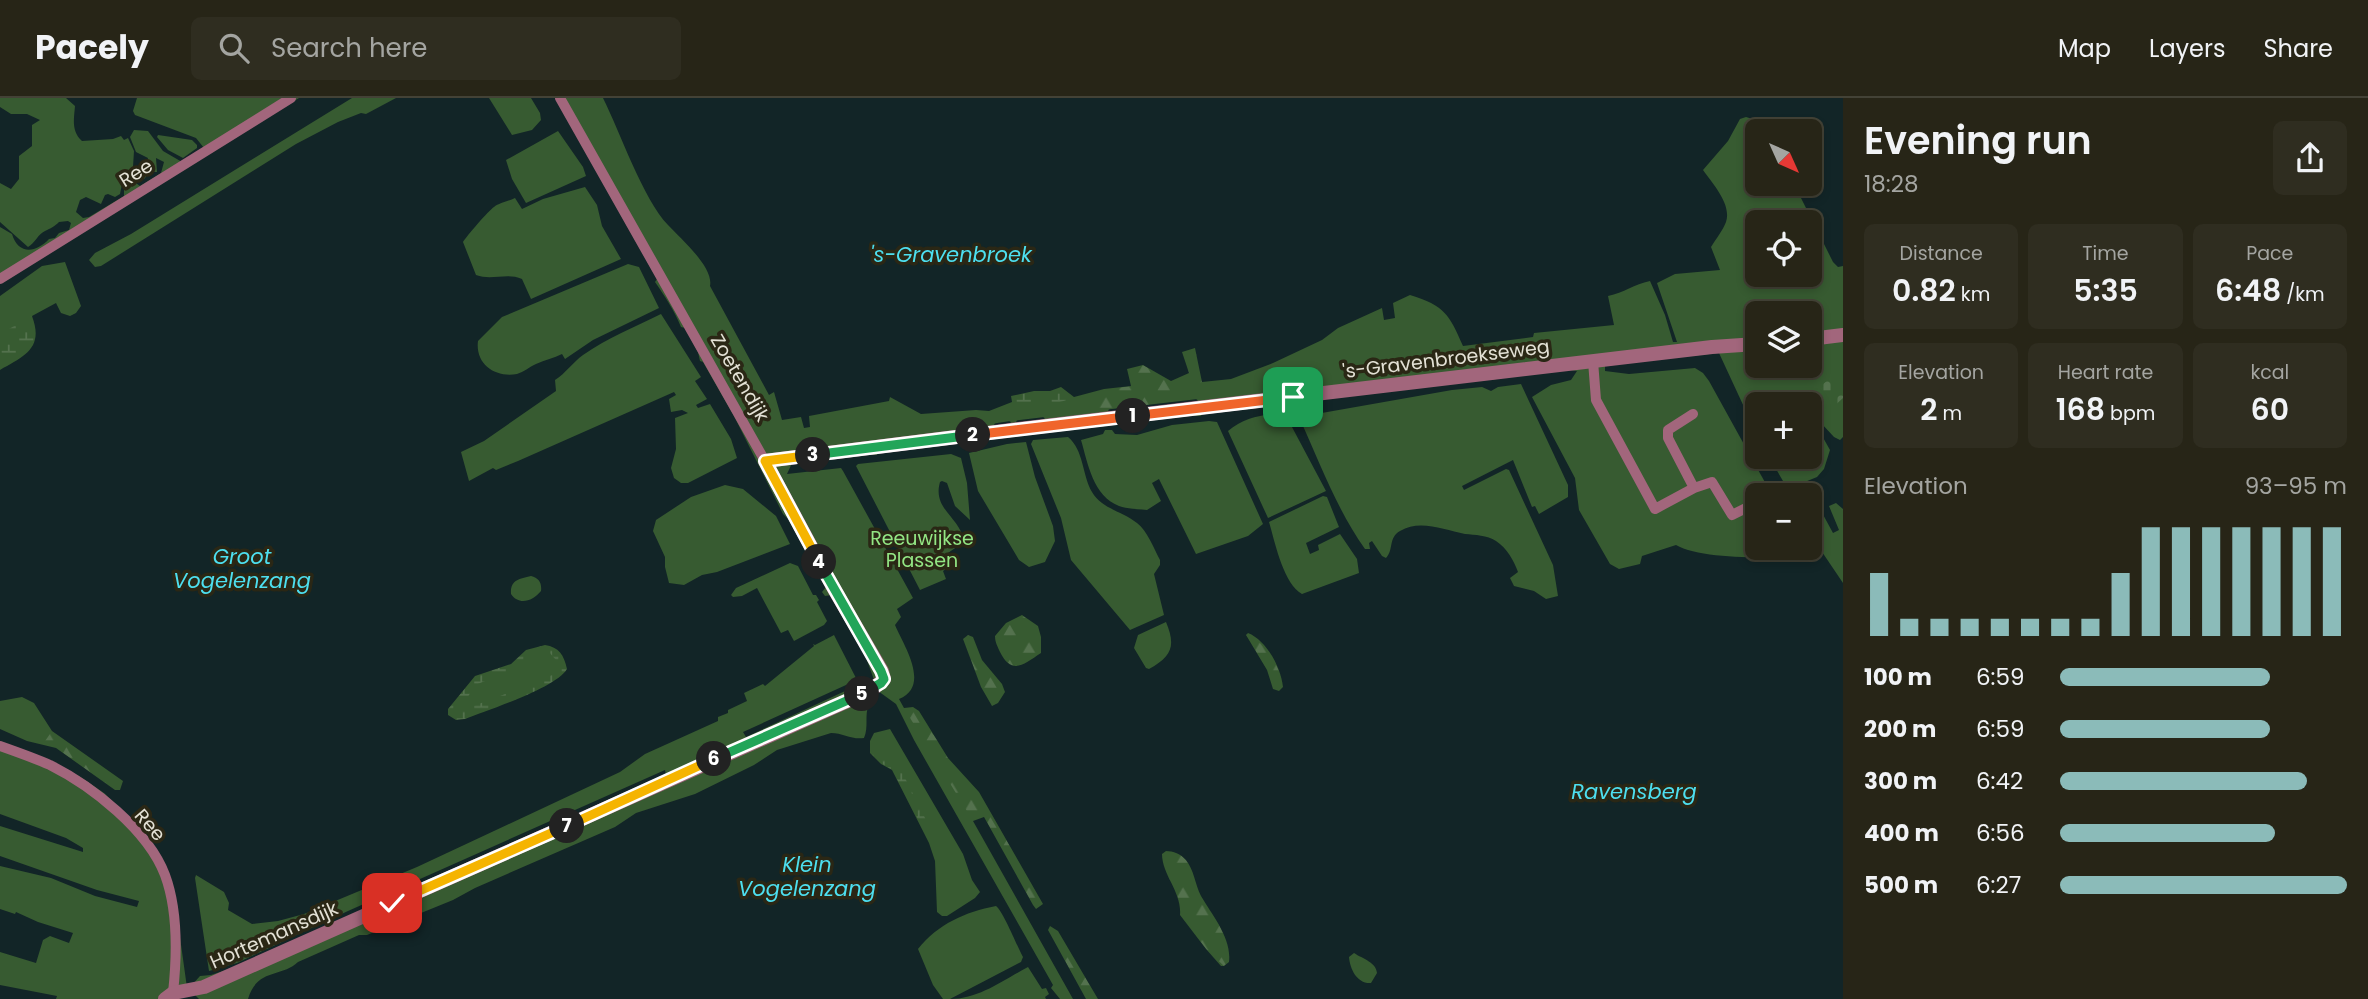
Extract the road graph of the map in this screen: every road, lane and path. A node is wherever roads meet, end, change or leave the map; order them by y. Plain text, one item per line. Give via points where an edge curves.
1 (291, 98) edge
2 (560, 98) edge
3 (0, 279) edge
4 (1843, 335) edge
5 (1822, 338) edge
6 (1745, 345) edge
7 (1593, 361) junction
8 (1693, 414) dead end
9 (765, 461) junction
10 (1694, 488) junction
11 (1745, 508) edge
12 (874, 686) joint
13 (0, 746) edge
14 (188, 993) edge

1 - 3 street, Ree
2 - 9 street, Zoetendijk
4 - 5 street
6 - 7 street, 's-Gravenbroekseweg
7 - 9 street, 's-Gravenbroekseweg
7 - 10 street via 1596,400 1655,509
8 - 10 street via 1668,430 1668,438
9 - 12 street, Zoetendijk
10 - 11 street via 1712,482 1732,515
12 - 14 street, Hortemansdijk
13 - 14 street, Ree via 88,787 149,848 165,876 175,959

